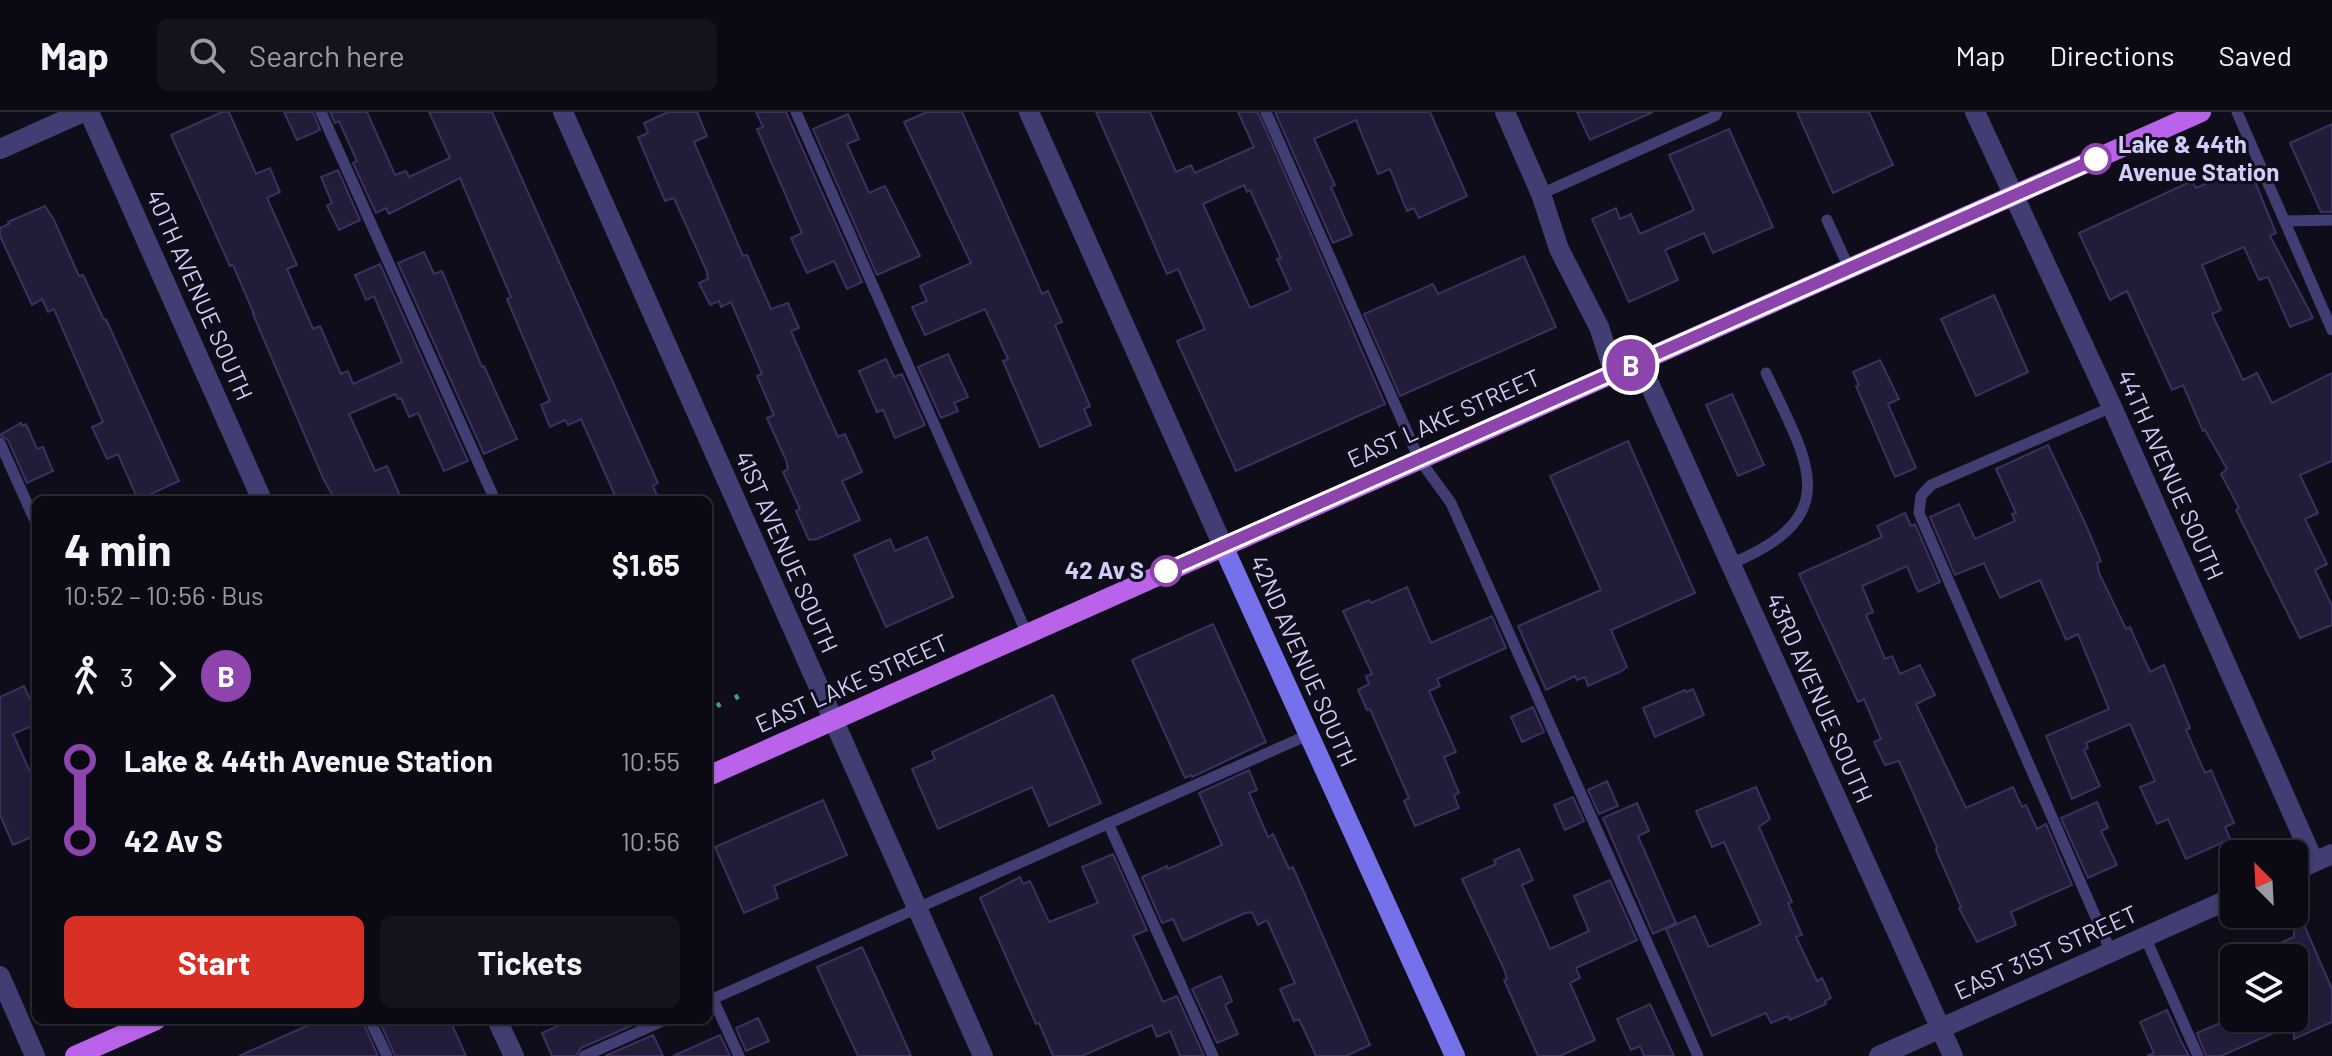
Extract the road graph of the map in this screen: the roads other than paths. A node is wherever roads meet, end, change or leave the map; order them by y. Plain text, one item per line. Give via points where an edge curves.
1 (83, 112) edge
2 (89, 112) edge
3 (321, 112) edge
4 (563, 112) edge
5 (796, 112) edge
6 (1029, 112) edge
7 (1266, 112) edge
8 (1505, 112) edge
9 (1717, 112) edge
10 (1975, 112) edge
11 (2201, 112) edge
12 (2237, 112) edge
13 (0, 149) edge
14 (1541, 194) junction
15 (2013, 196) junction
16 (1827, 220) dead end
17 (2332, 220) edge
18 (2285, 221) junction
19 (1849, 268) junction
20 (2332, 330) edge
21 (1639, 361) junction
22 (1614, 373) junction
23 (1766, 373) dead end
24 (2112, 407) junction
25 (0, 443) edge
26 (1419, 459) junction
27 (260, 496) edge
28 (493, 496) edge
29 (32, 514) edge
30 (1223, 546) junction
31 (1730, 564) junction
32 (1027, 634) junction
33 (832, 721) junction
34 (1308, 735) junction
35 (712, 774) edge
36 (1108, 823) junction
37 (2323, 858) edge
38 (2220, 903) edge
39 (917, 909) junction
40 (2145, 937) junction
41 (2111, 952) junction
42 (0, 976) edge
43 (712, 1000) edge
44 (712, 1002) edge
45 (147, 1024) edge
46 (372, 1024) edge
47 (499, 1024) edge
48 (656, 1024) edge
49 (1940, 1028) junction
50 (35, 1056) edge
51 (75, 1056) edge
52 (387, 1056) edge
53 (514, 1056) edge
54 (584, 1056) edge
55 (739, 1056) edge
56 (983, 1056) edge
57 (1213, 1056) edge
58 (1455, 1056) edge
59 (1698, 1056) edge
60 (1879, 1056) edge
61 (1953, 1056) edge
62 (2198, 1056) edge

1 - 13 street
2 - 27 street, 40TH AVENUE SOUTH
3 - 28 lane
4 - 33 street, 41ST AVENUE SOUTH
5 - 32 lane
6 - 30 street, 42ND AVENUE SOUTH
7 - 26 lane
8 - 14 street
9 - 14 lane
10 - 15 street, 44TH AVENUE SOUTH
11 - 15 main road, EAST LAKE STREET
12 - 18 lane
14 - 22 street via 1559,249 1599,327
15 - 19 main road, EAST LAKE STREET
15 - 24 street, 44TH AVENUE SOUTH
16 - 19 lane
17 - 18 lane
18 - 20 lane
19 - 21 main road, EAST LAKE STREET
21 - 22 main road, EAST LAKE STREET
21 - 31 street, 43RD AVENUE SOUTH
22 - 26 main road, EAST LAKE STREET
23 - 31 lane via 1800,445 1807,475 1806,506 1793,526 1761,552
24 - 37 street, 44TH AVENUE SOUTH
24 - 41 lane via 1931,485 1921,496 1919,513
25 - 29 lane
26 - 30 main road, EAST LAKE STREET
26 - 59 lane via 1451,503
30 - 32 main road, EAST LAKE STREET
30 - 34 street, 42ND AVENUE SOUTH
31 - 49 street, 43RD AVENUE SOUTH
32 - 33 main road, EAST LAKE STREET
33 - 35 main road, EAST LAKE STREET
33 - 39 street, 41ST AVENUE SOUTH
34 - 36 lane
34 - 58 street, 42ND AVENUE SOUTH
36 - 39 lane
36 - 57 lane
38 - 40 street, EAST 31ST STREET
39 - 43 lane
39 - 56 street, 41ST AVENUE SOUTH
40 - 41 street, EAST 31ST STREET
40 - 62 lane
41 - 49 street, EAST 31ST STREET
42 - 50 street
44 - 55 lane
45 - 51 main road
46 - 52 lane
47 - 53 street
48 - 54 lane
49 - 60 street, EAST 31ST STREET
49 - 61 street, 43RD AVENUE SOUTH

